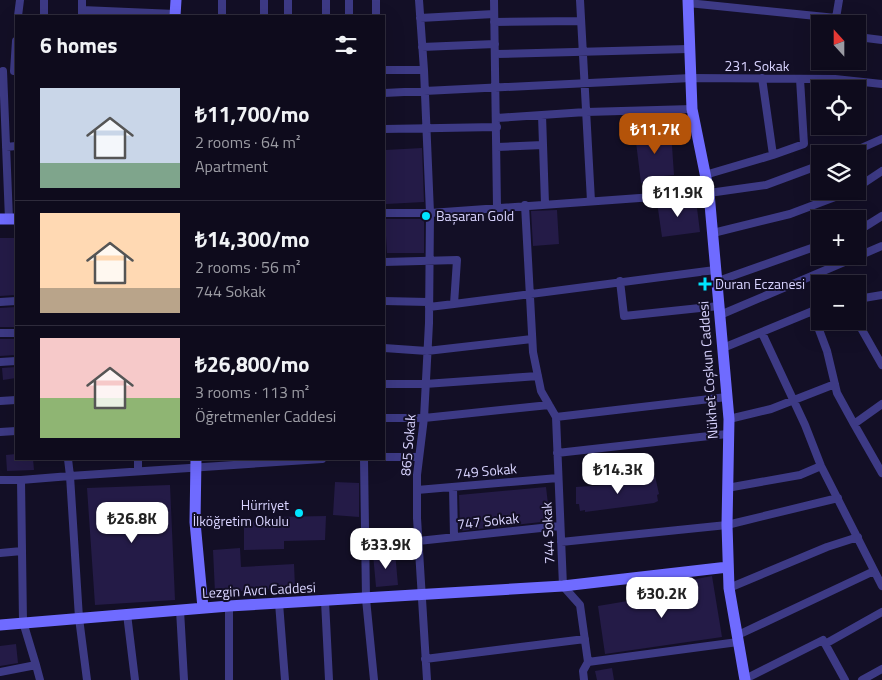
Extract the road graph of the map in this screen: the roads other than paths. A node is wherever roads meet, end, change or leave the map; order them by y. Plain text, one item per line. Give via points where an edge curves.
1 (20, 0) edge
2 (44, 0) edge
3 (82, 0) edge
4 (176, 0) edge
5 (222, 0) edge
6 (264, 0) edge
7 (288, 0) edge
8 (326, 0) edge
9 (349, 0) edge
10 (376, 0) edge
11 (419, 0) edge
12 (494, 0) edge
13 (580, 0) edge
14 (839, 0) edge
15 (688, 1) edge
16 (82, 13) edge
17 (18, 15) edge
18 (44, 15) edge
19 (175, 15) edge
20 (222, 15) edge
21 (264, 15) edge
22 (288, 15) edge
23 (326, 15) edge
24 (349, 15) edge
25 (376, 15) edge
26 (837, 15) edge
27 (420, 18) junction
28 (494, 18) junction
29 (811, 18) edge
30 (581, 21) junction
31 (866, 38) edge
32 (882, 40) edge
33 (495, 44) junction
34 (422, 47) junction
35 (688, 49) junction
36 (582, 51) junction
37 (496, 54) junction
38 (385, 70) edge
39 (424, 70) junction
40 (2, 71) edge
41 (15, 71) edge
42 (691, 78) junction
43 (762, 78) junction
44 (800, 79) junction
45 (584, 83) junction
46 (882, 84) edge
47 (496, 88) junction
48 (424, 90) junction
49 (385, 93) edge
50 (692, 108) junction
51 (586, 112) junction
52 (542, 115) junction
53 (497, 118) junction
54 (497, 127) junction
55 (385, 129) edge
56 (426, 129) junction
57 (882, 139) edge
58 (543, 145) junction
59 (15, 146) edge
60 (866, 146) edge
61 (6, 147) junction
62 (497, 147) junction
63 (773, 155) junction
64 (811, 168) edge
65 (882, 171) edge
66 (706, 175) junction
67 (866, 182) edge
68 (709, 193) junction
69 (827, 200) edge
70 (591, 201) junction
71 (545, 204) junction
72 (525, 205) junction
73 (497, 207) junction
74 (385, 213) edge
75 (430, 213) junction
76 (882, 216) edge
77 (8, 219) edge
78 (866, 225) edge
79 (713, 233) junction
80 (882, 246) edge
81 (811, 248) edge
82 (385, 262) edge
83 (428, 262) junction
84 (716, 275) junction
85 (620, 280) junction
86 (530, 294) junction
87 (882, 295) edge
88 (866, 298) edge
89 (0, 302) edge
90 (15, 302) edge
91 (385, 302) edge
92 (454, 304) junction
93 (428, 305) junction
94 (720, 310) junction
95 (811, 311) edge
96 (819, 330) edge
97 (862, 330) edge
98 (0, 333) edge
99 (15, 333) edge
100 (762, 333) junction
101 (532, 339) junction
102 (385, 348) edge
103 (723, 348) junction
104 (427, 352) junction
105 (15, 361) edge
106 (0, 362) edge
107 (882, 364) edge
108 (538, 376) junction
109 (385, 384) edge
110 (425, 384) junction
111 (835, 384) junction
112 (727, 397) junction
113 (793, 399) junction
114 (15, 400) edge
115 (0, 401) edge
116 (882, 404) edge
117 (549, 405) junction
118 (556, 417) junction
119 (385, 418) edge
120 (424, 418) junction
121 (729, 419) junction
122 (854, 424) junction
123 (15, 431) edge
124 (0, 432) edge
125 (727, 434) junction
126 (557, 453) junction
127 (385, 457) edge
128 (419, 458) junction
129 (68, 460) edge
130 (138, 460) edge
131 (290, 460) edge
132 (364, 460) edge
133 (196, 463) edge
134 (821, 466) junction
135 (138, 471) junction
136 (882, 473) edge
137 (70, 476) junction
138 (558, 478) junction
139 (0, 480) edge
140 (22, 480) junction
141 (453, 487) junction
142 (728, 488) junction
143 (417, 490) junction
144 (838, 498) junction
145 (727, 525) junction
146 (560, 526) junction
147 (454, 537) junction
148 (858, 537) junction
149 (418, 541) junction
150 (561, 542) junction
151 (22, 551) junction
152 (0, 553) edge
153 (728, 567) junction
154 (874, 571) junction
155 (563, 586) junction
156 (882, 586) edge
157 (729, 588) junction
158 (422, 596) junction
159 (366, 599) junction
160 (325, 601) junction
161 (279, 603) junction
162 (229, 606) junction
163 (203, 608) junction
164 (180, 610) junction
165 (882, 612) edge
166 (128, 614) junction
167 (79, 618) junction
168 (23, 622) junction
169 (0, 625) edge
170 (738, 638) junction
171 (585, 640) junction
172 (825, 644) junction
173 (426, 659) junction
174 (588, 662) junction
175 (36, 665) junction
176 (882, 669) edge
177 (0, 672) edge
178 (40, 680) edge
179 (87, 680) edge
180 (135, 680) edge
181 (184, 680) edge
182 (229, 680) edge
183 (285, 680) edge
184 (330, 680) edge
185 (374, 680) edge
186 (427, 680) edge
187 (584, 680) edge
188 (745, 680) edge
189 (845, 680) edge
190 (862, 680) edge

1 - 17 street
2 - 18 street
3 - 16 street
4 - 19 street
5 - 20 street
6 - 21 street
7 - 22 street
8 - 23 street
9 - 24 street
10 - 25 street
11 - 27 street, 865 Sokak
12 - 28 street
13 - 30 street
14 - 26 street
15 - 29 street
15 - 35 street, Nükhet Coşkun Caddesi
16 - 19 street
27 - 28 street
27 - 34 street, 865 Sokak
28 - 30 street
28 - 33 street
30 - 36 street
31 - 32 street
33 - 34 street
33 - 37 street
34 - 39 street, 865 Sokak
35 - 36 street
35 - 42 street, Nükhet Coşkun Caddesi
36 - 37 street
36 - 45 street
37 - 47 street
38 - 39 street
39 - 48 street, 865 Sokak
40 - 41 street
40 - 61 street
42 - 43 street, 231. Sokak
42 - 45 street, 231. Sokak
42 - 50 street, Nükhet Coşkun Caddesi
43 - 44 street, 231. Sokak
43 - 63 street
44 - 46 street, 231. Sokak
44 - 63 street via 804,144
45 - 47 street, 231. Sokak
45 - 51 street
47 - 48 street, 231. Sokak
47 - 53 street
48 - 49 street, 231. Sokak
48 - 56 street, 865 Sokak
50 - 51 street
50 - 66 street, Nükhet Coşkun Caddesi
51 - 52 street
51 - 70 street
52 - 53 street
52 - 58 street
53 - 54 street
54 - 56 street
54 - 62 street
55 - 56 street
56 - 75 street, 865 Sokak
57 - 60 street
58 - 62 street
58 - 71 street
59 - 61 street
61 - 77 street
62 - 73 street
63 - 66 street
64 - 68 street via 766,184
65 - 67 street
66 - 68 street, Nükhet Coşkun Caddesi
68 - 70 street
68 - 79 street, Nükhet Coşkun Caddesi
69 - 79 street via 790,214
70 - 71 street
71 - 72 street
72 - 73 street
72 - 86 street
73 - 75 street
74 - 75 street
75 - 83 street, 865 Sokak
76 - 78 street
79 - 84 street, Nükhet Coşkun Caddesi
80 - 94 street
81 - 84 street
82 - 83 street
83 - 92 street via 457,260
83 - 93 street, 865 Sokak
84 - 85 street
84 - 94 street, Nükhet Coşkun Caddesi
85 - 86 street
85 - 94 street via 624,316
86 - 92 street
86 - 101 street
87 - 88 street
89 - 90 street
91 - 93 street
92 - 93 street
93 - 104 street, 865 Sokak
94 - 103 street, Nükhet Coşkun Caddesi
95 - 100 street
96 - 111 street
97 - 107 street
98 - 99 street
100 - 103 street
100 - 113 street
101 - 104 street
101 - 108 street
102 - 104 street
103 - 112 street, Nükhet Coşkun Caddesi
104 - 110 street, 865 Sokak
105 - 106 street
108 - 110 street
108 - 117 street via 541,391
109 - 110 street
110 - 120 street, 865 Sokak
111 - 113 street
111 - 122 street
112 - 118 street
112 - 121 street, Nükhet Coşkun Caddesi
113 - 121 street via 771,409
113 - 134 street
114 - 115 street
116 - 122 street
117 - 118 street
117 - 120 street
118 - 126 street, 744 Sokak
119 - 120 street
120 - 128 street, 865 Sokak
121 - 125 street, Nükhet Coşkun Caddesi
122 - 136 street
123 - 124 street
125 - 126 street
125 - 142 street, Nükhet Coşkun Caddesi
126 - 138 street, 744 Sokak
127 - 128 street
128 - 143 street, 865 Sokak
129 - 137 street
130 - 135 street
131 - 133 street
132 - 159 street
133 - 135 street
133 - 163 street via 195,522
134 - 142 street via 800,475
134 - 144 street
135 - 137 street
137 - 140 street
137 - 167 street
138 - 141 street, 749 Sokak
138 - 146 street, 744 Sokak
139 - 140 street
140 - 151 street
141 - 143 street, 749 Sokak
141 - 147 street
142 - 145 street, Nükhet Coşkun Caddesi
143 - 149 street, 865 Sokak
144 - 145 street
144 - 148 street
145 - 150 street
145 - 153 street, Nükhet Coşkun Caddesi
146 - 147 street, 747 Sokak
146 - 150 street, 744 Sokak
147 - 149 street, 747 Sokak
148 - 154 street
148 - 157 street
149 - 158 street, 865 Sokak
150 - 155 street, 744 Sokak
151 - 152 street
151 - 168 street
153 - 155 street, Lezgin Avcı Caddesi
153 - 157 street, Nükhet Coşkun Caddesi
154 - 156 street
154 - 170 street
155 - 158 street, Lezgin Avcı Caddesi
155 - 171 street via 580,605
157 - 170 street, Nükhet Coşkun Caddesi
158 - 159 street, Lezgin Avcı Caddesi
158 - 173 street, 865 Sokak
159 - 160 street, Lezgin Avcı Caddesi
159 - 185 street
160 - 161 street, Lezgin Avcı Caddesi
160 - 184 street
161 - 162 street, Lezgin Avcı Caddesi
161 - 183 street
162 - 163 street, Lezgin Avcı Caddesi
162 - 182 street
163 - 164 street, Lezgin Avcı Caddesi
164 - 166 street, Lezgin Avcı Caddesi
164 - 181 street
165 - 172 street
166 - 167 street, Lezgin Avcı Caddesi
166 - 180 street
167 - 168 street, Lezgin Avcı Caddesi
167 - 179 street
168 - 169 street, Lezgin Avcı Caddesi
168 - 175 street
170 - 174 street
170 - 188 street, Nükhet Coşkun Caddesi
171 - 173 street
171 - 174 street
172 - 188 street via 823,640
172 - 189 street
173 - 186 street, 865 Sokak
174 - 187 street via 583,671
175 - 177 street
175 - 178 street
176 - 190 street

